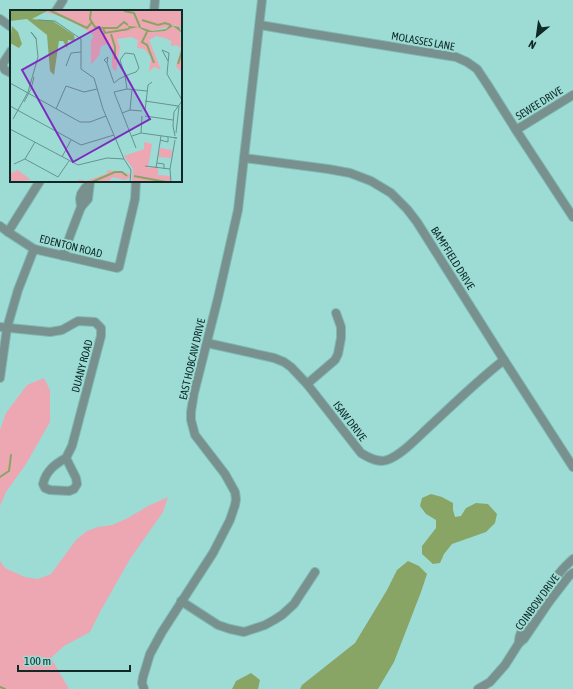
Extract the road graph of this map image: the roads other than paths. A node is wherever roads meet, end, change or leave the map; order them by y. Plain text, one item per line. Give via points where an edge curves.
1 (155, 0) edge
2 (262, 0) edge
3 (154, 10) edge
4 (0, 19) edge
5 (260, 25) junction
6 (10, 26) edge
7 (10, 53) edge
8 (1, 67) edge
9 (10, 72) edge
10 (573, 95) edge
11 (516, 130) junction
12 (244, 158) junction
13 (39, 182) edge
14 (90, 182) edge
15 (136, 182) edge
16 (573, 217) edge
17 (0, 226) edge
18 (8, 232) junction
19 (34, 249) junction
20 (63, 256) junction
21 (336, 313) dead end
22 (4, 328) edge
23 (207, 343) junction
24 (504, 360) junction
25 (0, 378) edge
26 (307, 384) junction
27 (66, 458) junction
28 (573, 467) edge
29 (573, 559) edge
30 (315, 572) dead end
31 (573, 573) edge
32 (181, 600) junction
33 (519, 643) junction
34 (144, 689) edge
35 (478, 689) edge

1 - 3 street
2 - 5 street, EAST HOBCAW DRIVE
4 - 6 street
5 - 11 street, MOLASSES LANE via 456,57 477,69
5 - 12 street, EAST HOBCAW DRIVE
7 - 8 street
8 - 9 street
10 - 11 street, SEWEE DRIVE
11 - 16 street, MOLASSES LANE
12 - 23 street, EAST HOBCAW DRIVE via 238,210
12 - 24 street, BAMPFIELD DRIVE via 350,173 371,181 391,193 417,222
13 - 18 street
14 - 20 street via 81,194 80,207
15 - 20 street, EDENTON ROAD via 135,198 119,267
17 - 18 street, EDENTON ROAD
18 - 19 street, EDENTON ROAD
19 - 20 street, EDENTON ROAD
19 - 22 street
21 - 26 street via 341,327 338,354 335,360
22 - 25 street
22 - 27 street, DUANY ROAD via 50,332 62,330 78,321 95,322 101,328 78,424
23 - 26 street, ISAW DRIVE via 284,362
23 - 32 street, EAST HOBCAW DRIVE via 194,393 191,420 195,435 225,474 236,499 230,520 213,553
24 - 26 street, ISAW DRIVE via 409,445 386,460 376,460 362,453
24 - 28 street, BAMPFIELD DRIVE
27 - 27 street via 50,469 44,477 45,488 63,491 74,489 77,484 76,478
29 - 33 street, COINBOW DRIVE via 542,596 519,636
30 - 32 street via 294,604 282,615 244,632 218,624
31 - 33 street, COINBOW DRIVE
32 - 34 street, EAST HOBCAW DRIVE via 150,654 143,677
33 - 35 street, COINBOW DRIVE via 490,682

